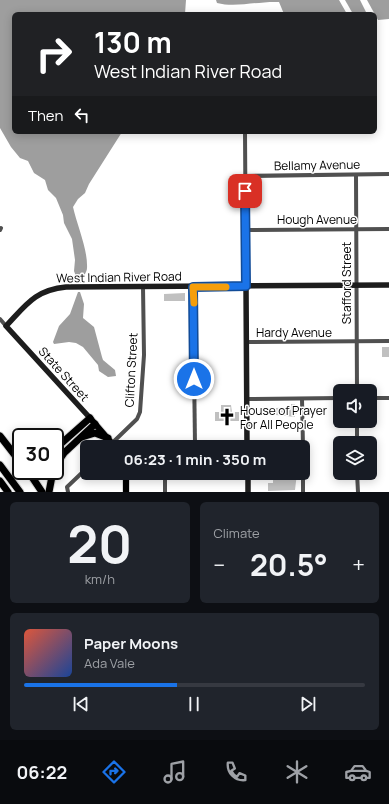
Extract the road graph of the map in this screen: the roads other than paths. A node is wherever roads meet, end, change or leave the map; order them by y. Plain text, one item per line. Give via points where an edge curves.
1 (245, 134) edge
2 (389, 174) edge
3 (356, 175) junction
4 (245, 176) junction
5 (355, 229) junction
6 (389, 229) edge
7 (246, 230) junction
8 (356, 285) junction
9 (389, 285) edge
10 (246, 286) junction
11 (143, 287) junction
12 (193, 287) junction
13 (0, 319) edge
14 (6, 326) junction
15 (356, 341) junction
16 (389, 341) edge
17 (247, 342) junction
18 (357, 384) edge
19 (302, 398) junction
20 (333, 398) edge
21 (377, 398) edge
22 (389, 398) edge
23 (247, 399) junction
24 (92, 421) junction
25 (0, 436) edge
26 (77, 440) junction
27 (107, 440) edge
28 (108, 440) edge
29 (115, 440) edge
30 (194, 440) edge
31 (247, 440) edge
32 (303, 440) edge
33 (5, 442) junction
34 (64, 442) edge
35 (12, 447) edge
36 (12, 451) edge
37 (64, 453) edge
38 (0, 466) edge
39 (80, 475) edge
40 (34, 480) edge
41 (51, 480) edge
42 (126, 480) edge
43 (165, 480) edge
44 (248, 480) edge
45 (303, 480) edge
46 (357, 480) edge
47 (0, 481) edge
48 (8, 492) edge
49 (20, 492) edge
50 (42, 492) edge
51 (49, 492) edge
52 (68, 492) edge
53 (126, 492) edge
54 (165, 492) edge
55 (248, 492) edge
56 (303, 492) edge
57 (358, 492) edge

1 - 4 street
2 - 3 street, Bellamy Avenue
3 - 4 street, Bellamy Avenue
3 - 5 street, Stafford Street
4 - 7 street
5 - 6 street, Hough Avenue
5 - 7 street, Hough Avenue
5 - 8 street, Stafford Street
7 - 10 street
8 - 9 street, West Indian River Road
8 - 10 street, West Indian River Road
8 - 15 street, Stafford Street
10 - 12 street, West Indian River Road
10 - 17 street
11 - 12 street, West Indian River Road
11 - 14 street, West Indian River Road via 52,289 41,293
11 - 29 street, Clifton Street via 144,355 140,412 137,419
12 - 30 street
13 - 14 street, State Street
14 - 24 street, State Street
15 - 16 street, Hardy Avenue
15 - 17 street, Hardy Avenue
15 - 18 street, Stafford Street
17 - 23 street
19 - 20 street
19 - 23 street
19 - 32 street
21 - 22 street
23 - 31 street
24 - 26 highway
24 - 28 main road, State Street
24 - 34 highway
25 - 33 highway
26 - 27 highway via 92,433 100,434
26 - 37 highway
33 - 35 highway
33 - 36 highway
38 - 49 highway
39 - 52 street via 67,487
40 - 50 highway
41 - 51 highway
42 - 53 main road
43 - 54 street
44 - 55 street
45 - 56 street
46 - 57 street
47 - 48 highway

